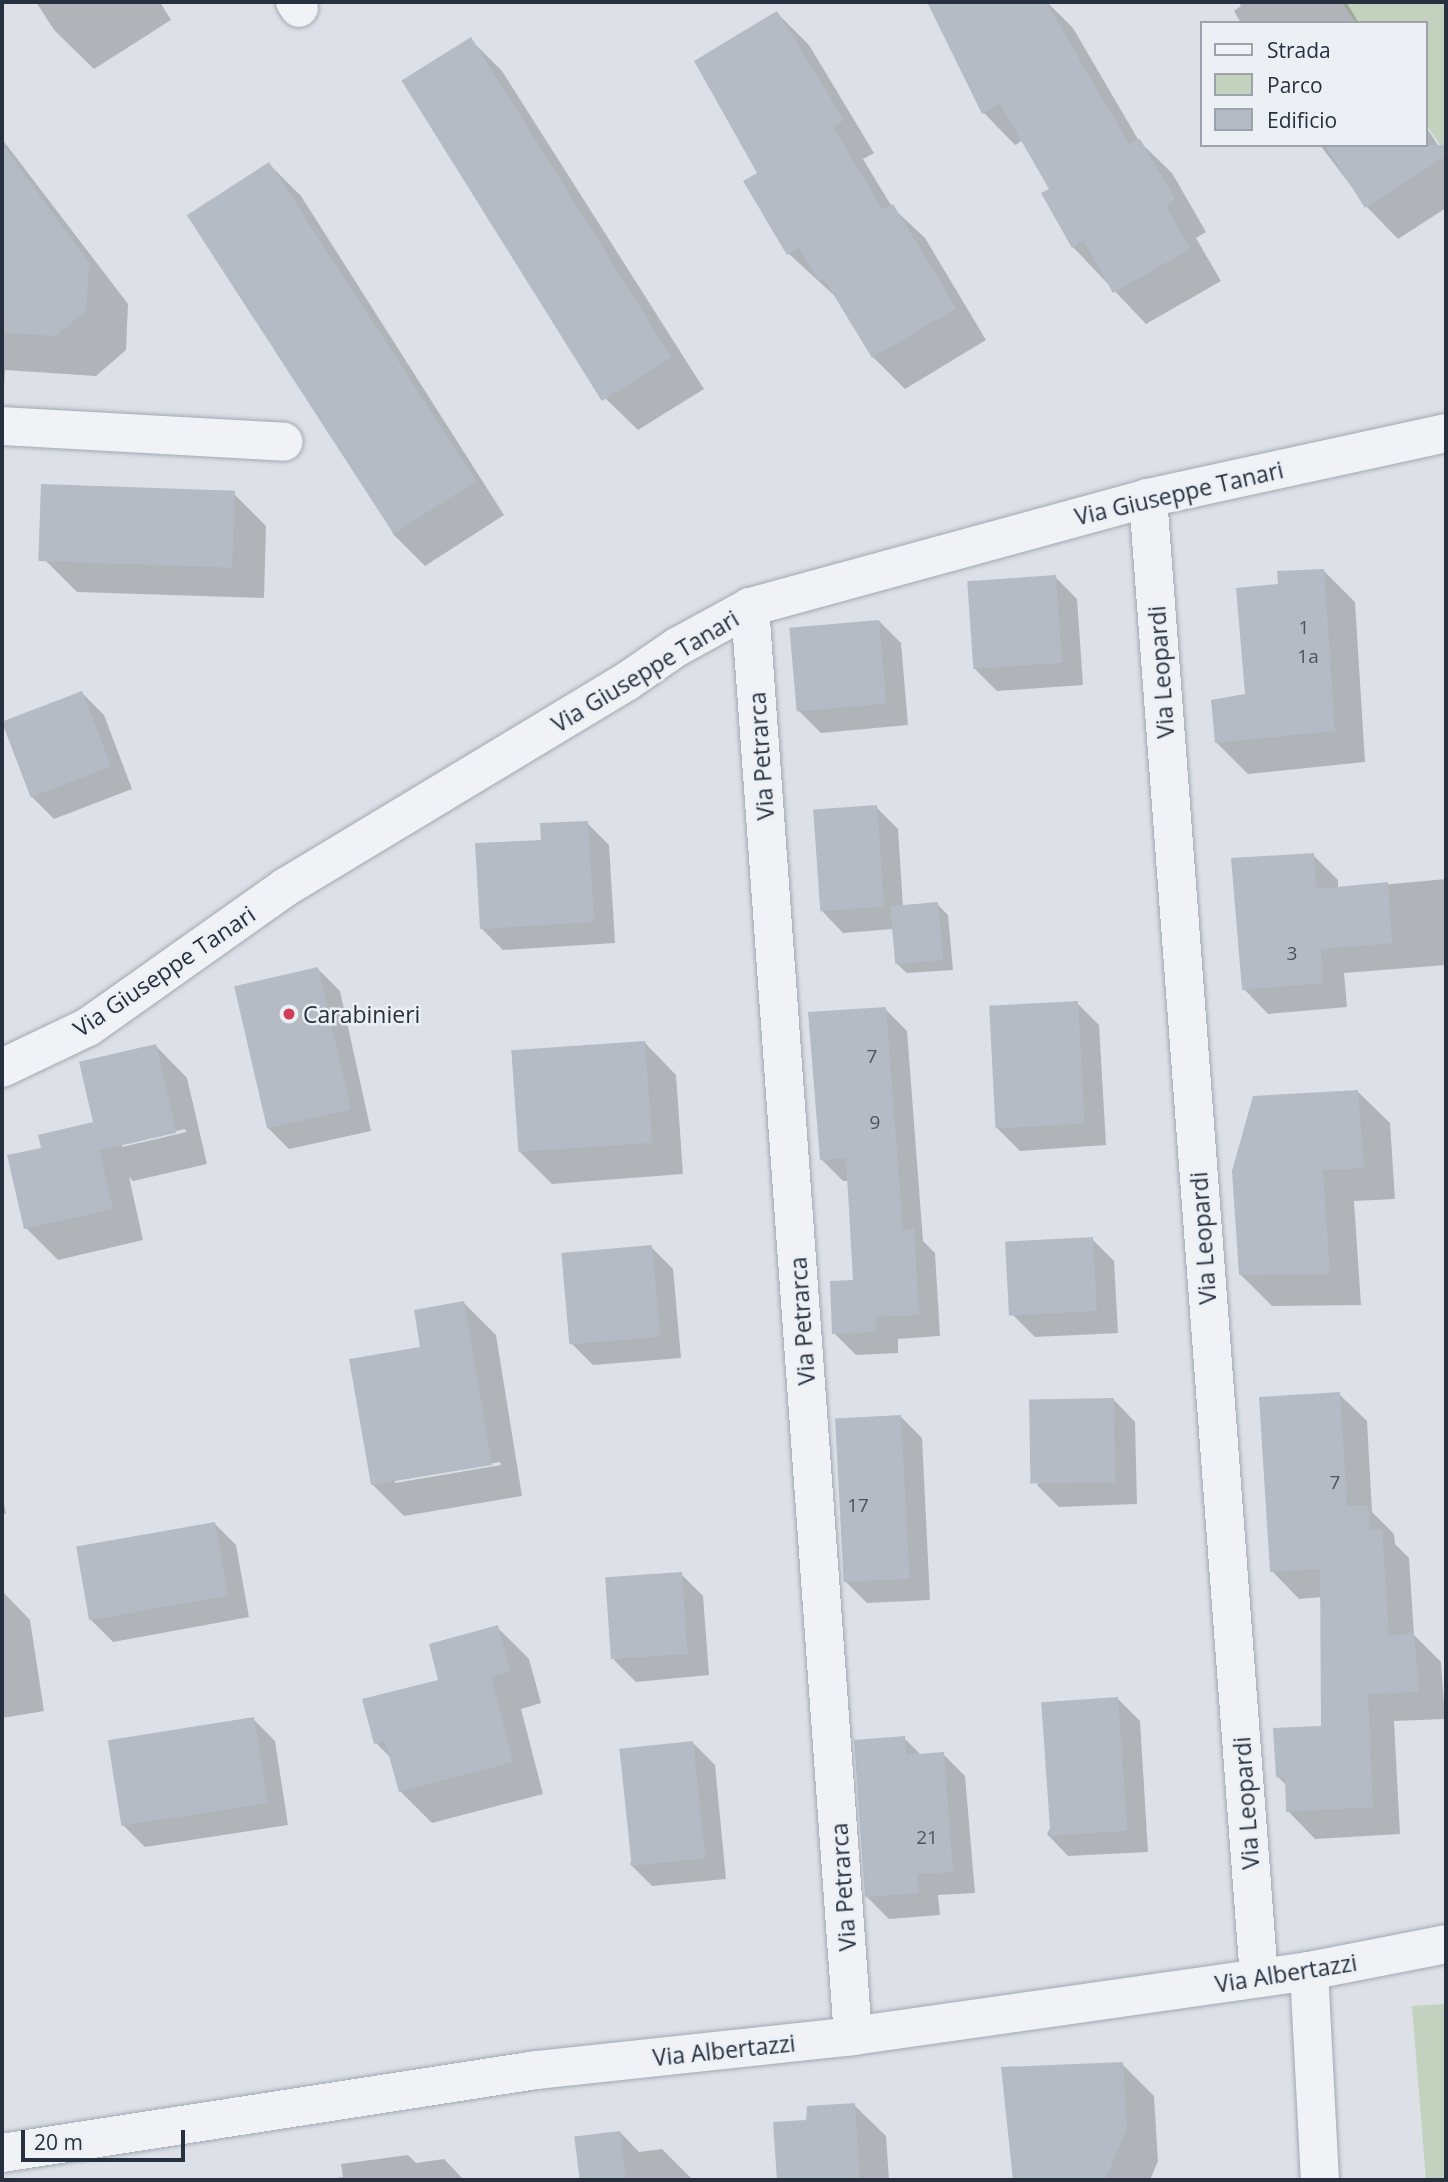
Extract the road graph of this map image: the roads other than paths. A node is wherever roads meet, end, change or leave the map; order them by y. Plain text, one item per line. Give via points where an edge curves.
1 (2, 426) edge
2 (1446, 433) edge
3 (284, 442) dead end
4 (1148, 498) junction
5 (750, 607) junction
6 (2, 1068) edge
7 (1446, 1944) edge
8 (1309, 1971) junction
9 (1259, 1978) junction
10 (853, 2036) junction
11 (2, 2153) edge
12 (1320, 2180) edge

1 - 3 street
2 - 4 street, Via Giuseppe Tanari
4 - 5 street, Via Giuseppe Tanari
4 - 9 street, Via Leopardi
5 - 6 street, Via Giuseppe Tanari via 286,887 88,1027
5 - 10 street, Via Petrarca
7 - 8 street, Via Albertazzi
8 - 9 street, Via Albertazzi
8 - 12 street
9 - 10 street, Via Albertazzi
10 - 11 street, Via Albertazzi via 536,2070

